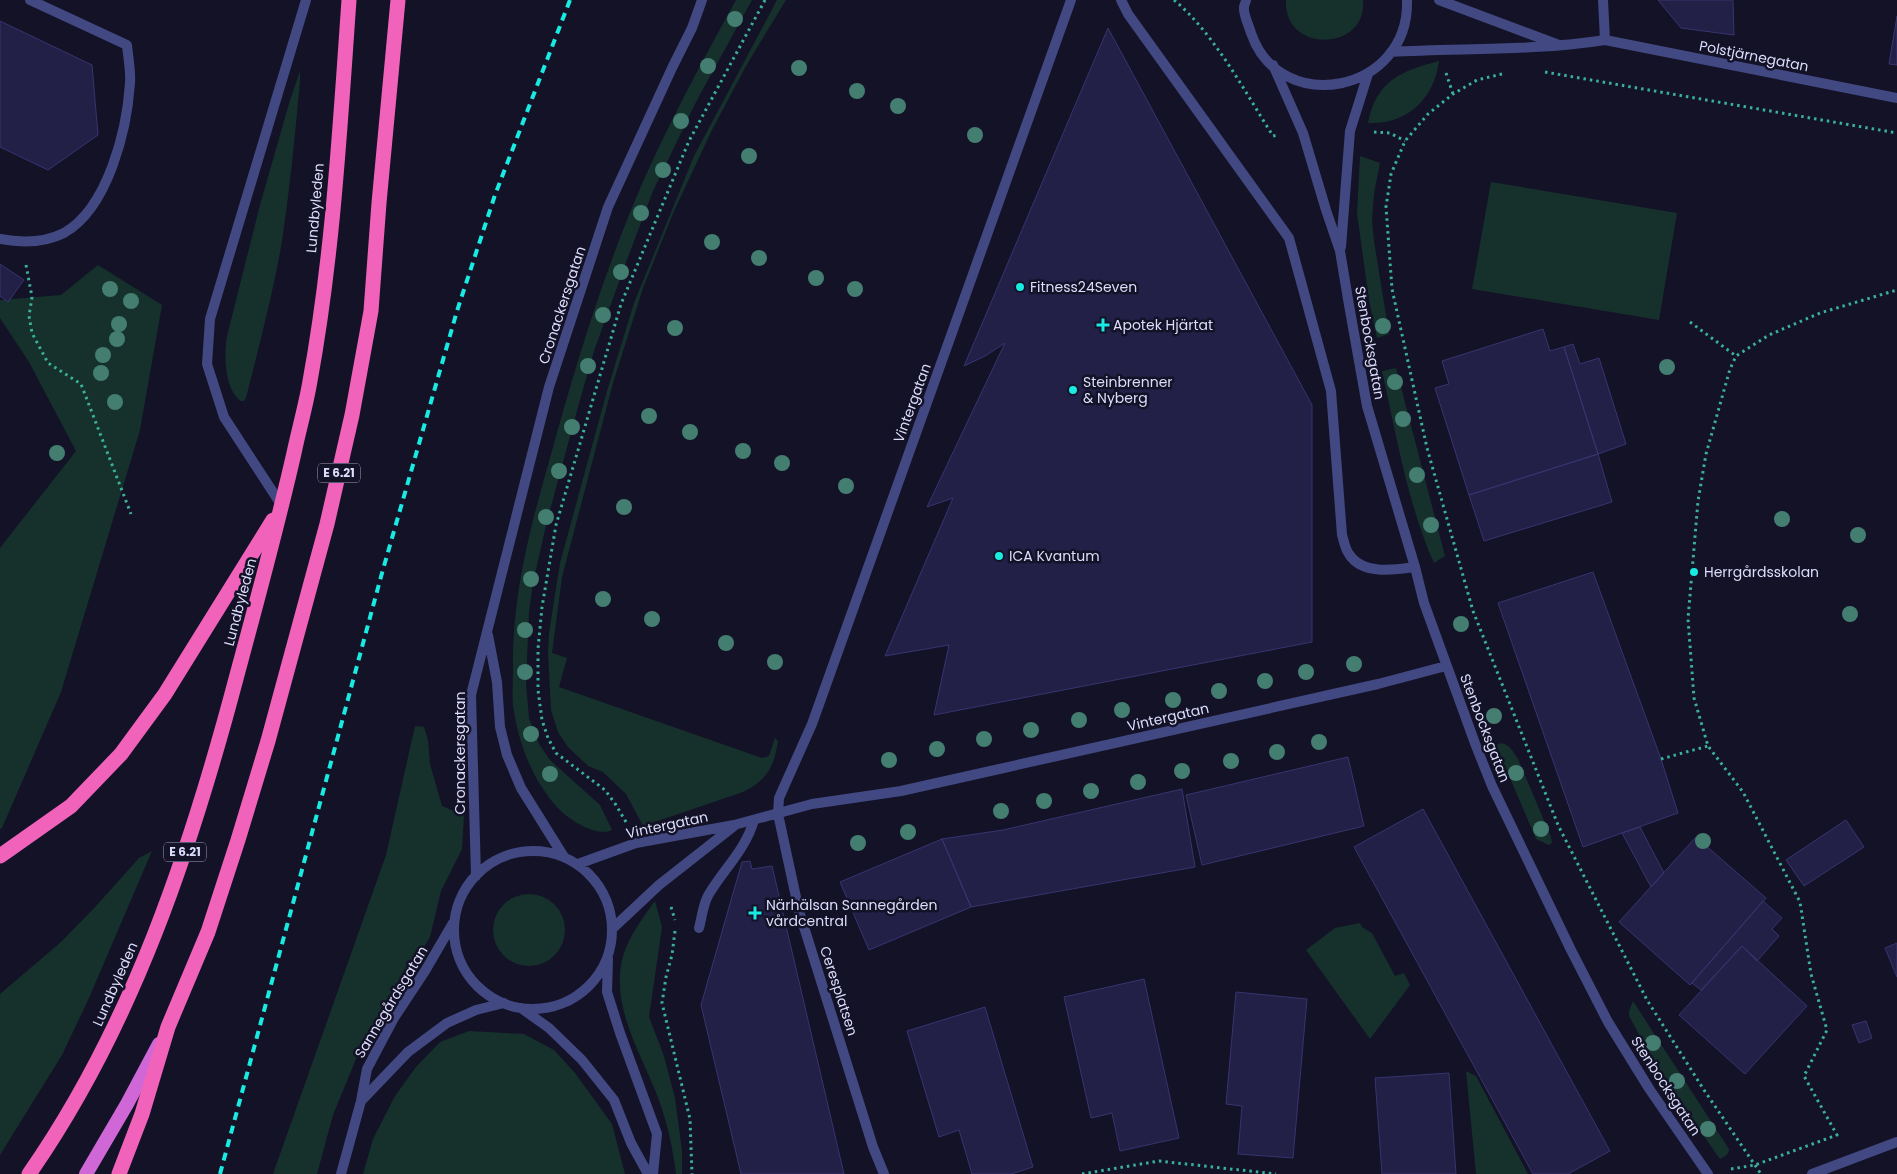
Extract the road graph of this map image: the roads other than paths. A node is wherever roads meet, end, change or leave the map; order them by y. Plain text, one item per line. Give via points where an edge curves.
1 (30, 0) edge
2 (306, 0) edge
3 (349, 0) edge
4 (398, 0) edge
5 (702, 0) edge
6 (1071, 0) edge
7 (1121, 0) edge
8 (1407, 0) edge
9 (1439, 0) edge
10 (1603, 0) edge
11 (1242, 2) edge
12 (1605, 40) junction
13 (1565, 47) junction
14 (1392, 52) junction
15 (1273, 65) junction
16 (1368, 74) junction
17 (1897, 98) edge
18 (0, 239) edge
19 (1340, 251) junction
20 (282, 506) junction
21 (1415, 567) junction
22 (488, 632) junction
23 (1446, 666) junction
24 (778, 814) junction
25 (754, 820) junction
26 (734, 825) junction
27 (0, 856) edge
28 (564, 857) junction
29 (578, 864) junction
30 (476, 876) junction
31 (455, 920) junction
32 (699, 928) dead end
33 (612, 929) junction
34 (608, 956) junction
35 (504, 1002) junction
36 (520, 1007) junction
37 (168, 1027) junction
38 (361, 1101) junction
39 (1897, 1142) edge
40 (29, 1174) edge
41 (86, 1174) edge
42 (118, 1174) edge
43 (341, 1174) edge
44 (648, 1174) edge
45 (653, 1174) edge
46 (884, 1174) edge
47 (1708, 1174) edge
48 (1812, 1174) edge

1 - 18 street via 127,45 130,82 124,132 107,178 78,222 63,233 46,239 21,243
2 - 20 street via 210,319 207,364 224,417
3 - 20 highway, Lundbyleden / E 6.21 via 323,301 310,383
4 - 37 highway, E 6.21 via 371,311 352,415 327,524 268,741 208,932
5 - 22 street, Cronackersgatan via 608,207 549,388
6 - 24 street, Vintergatan via 812,724 779,798
7 - 21 street via 1290,238 1330,391 1342,535 1349,554 1362,566 1390,571
8 - 14 street via 1403,30
9 - 13 street
10 - 12 street
11 - 15 street via 1253,38
12 - 13 street, Polstjärnegatan
12 - 17 street, Polstjärnegatan
13 - 14 street, Polstjärnegatan
14 - 16 street
15 - 16 street via 1295,78 1320,85 1346,82
15 - 19 street, Stenbocksgatan via 1303,132
16 - 19 street, Stenbocksgatan via 1350,131
19 - 21 street, Stenbocksgatan via 1368,406
20 - 27 highway via 165,694 121,754 71,806
20 - 40 highway, Lundbyleden / E 6.21 via 218,745 182,859 119,1018 81,1091
21 - 23 street, Stenbocksgatan
22 - 28 street, Cronackersgatan via 497,682 500,727 507,755 521,788
22 - 30 street, Cronackersgatan via 471,695
23 - 24 street, Vintergatan via 901,792 812,804
23 - 47 street, Stenbocksgatan via 1492,786 1608,1022
24 - 25 street, Vintergatan
24 - 46 street, Ceresplatsen via 799,911
25 - 26 street, Vintergatan
25 - 32 street via 735,860 708,895
26 - 29 street, Vintergatan via 636,843
26 - 33 street, Vintergatan via 659,885
28 - 29 street
28 - 30 street via 551,852 524,851 498,859
29 - 33 street via 600,888 609,907
30 - 31 street via 460,901
31 - 35 street via 456,946 466,970 482,990
31 - 38 street, Sannegårdsgatan via 394,1018 367,1069
33 - 34 street
34 - 36 street via 592,983 580,993 551,1006
34 - 45 street via 607,992 657,1134
35 - 36 street
35 - 38 street, Sannegårdsgatan via 446,1023 408,1052
36 - 44 street via 549,1028 582,1060 614,1100 631,1143
37 - 41 highway, E 6.21
37 - 42 highway via 142,1114
38 - 43 street, Sannegårdsgatan
39 - 48 street

